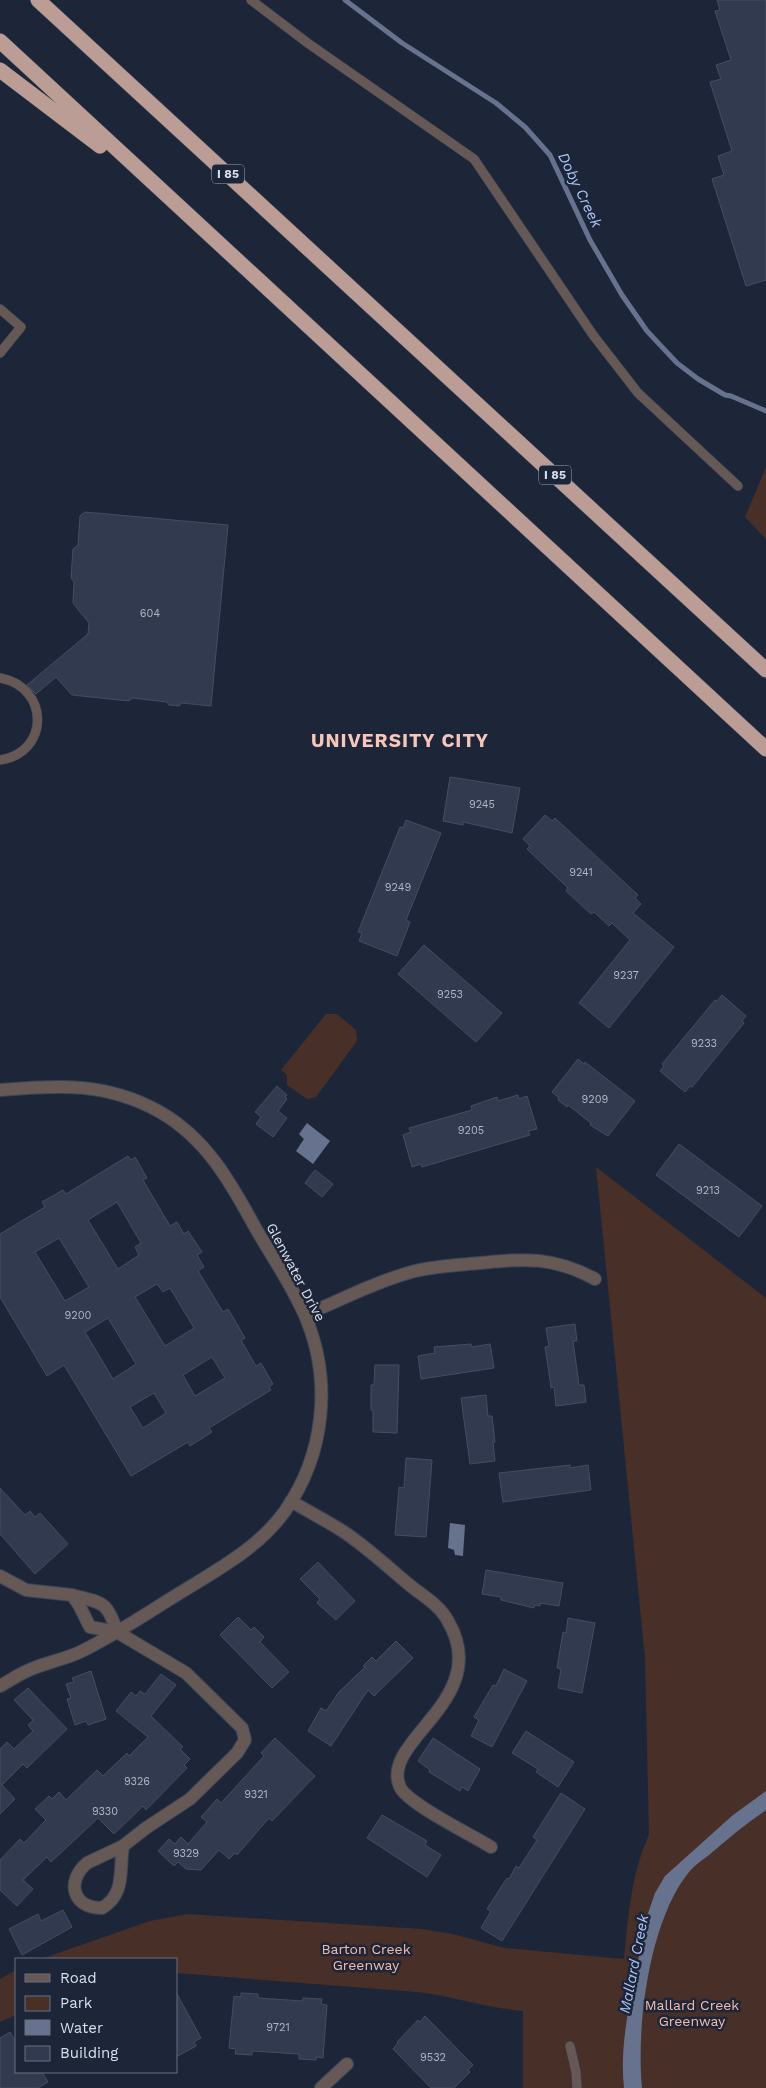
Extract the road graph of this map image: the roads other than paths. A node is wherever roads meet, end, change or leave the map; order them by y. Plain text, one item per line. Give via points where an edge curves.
1 (38, 0) edge
2 (52, 0) edge
3 (251, 0) edge
4 (0, 41) edge
5 (112, 67) junction
6 (0, 70) edge
7 (167, 198) junction
8 (0, 309) edge
9 (0, 353) edge
10 (738, 486) dead end
11 (766, 670) edge
12 (0, 678) edge
13 (766, 749) edge
14 (0, 760) edge
15 (0, 1090) edge
16 (595, 1279) dead end
17 (305, 1315) junction
18 (291, 1502) junction
19 (0, 1576) edge
20 (72, 1595) junction
21 (117, 1632) junction
22 (0, 1686) edge
23 (124, 1846) junction
24 (492, 1847) dead end
25 (570, 2046) dead end
26 (347, 2064) dead end
27 (321, 2088) edge
28 (577, 2088) edge

1 - 5 highway, I 85
2 - 5 highway
3 - 10 lane via 474,159 593,335 638,394
4 - 7 highway
5 - 11 highway, I 85
6 - 7 highway
7 - 13 highway
8 - 9 lane via 21,327
12 - 14 lane via 17,684 29,694 38,718 36,733 28,745 11,757
15 - 17 street, Glenwater Drive via 49,1086 100,1089 133,1099 178,1123 203,1146 230,1182
16 - 17 street via 567,1266 538,1260 514,1259 441,1267 392,1279
17 - 18 street, Glenwater Drive via 319,1359 322,1407 314,1453
18 - 21 street, Glenwater Drive via 249,1549
18 - 24 street via 364,1547 438,1607 449,1622 458,1652 456,1680 443,1703 401,1758 398,1782 407,1797
19 - 20 street via 26,1590
20 - 21 street via 90,1627
20 - 21 street via 105,1605
21 - 22 street, Glenwater Drive via 80,1652 32,1668
21 - 23 street via 186,1673 239,1724 245,1736 237,1753 190,1800
23 - 23 street via 82,1867 75,1886 77,1897 84,1904 102,1908 113,1899 119,1889
25 - 28 lane
26 - 27 street

